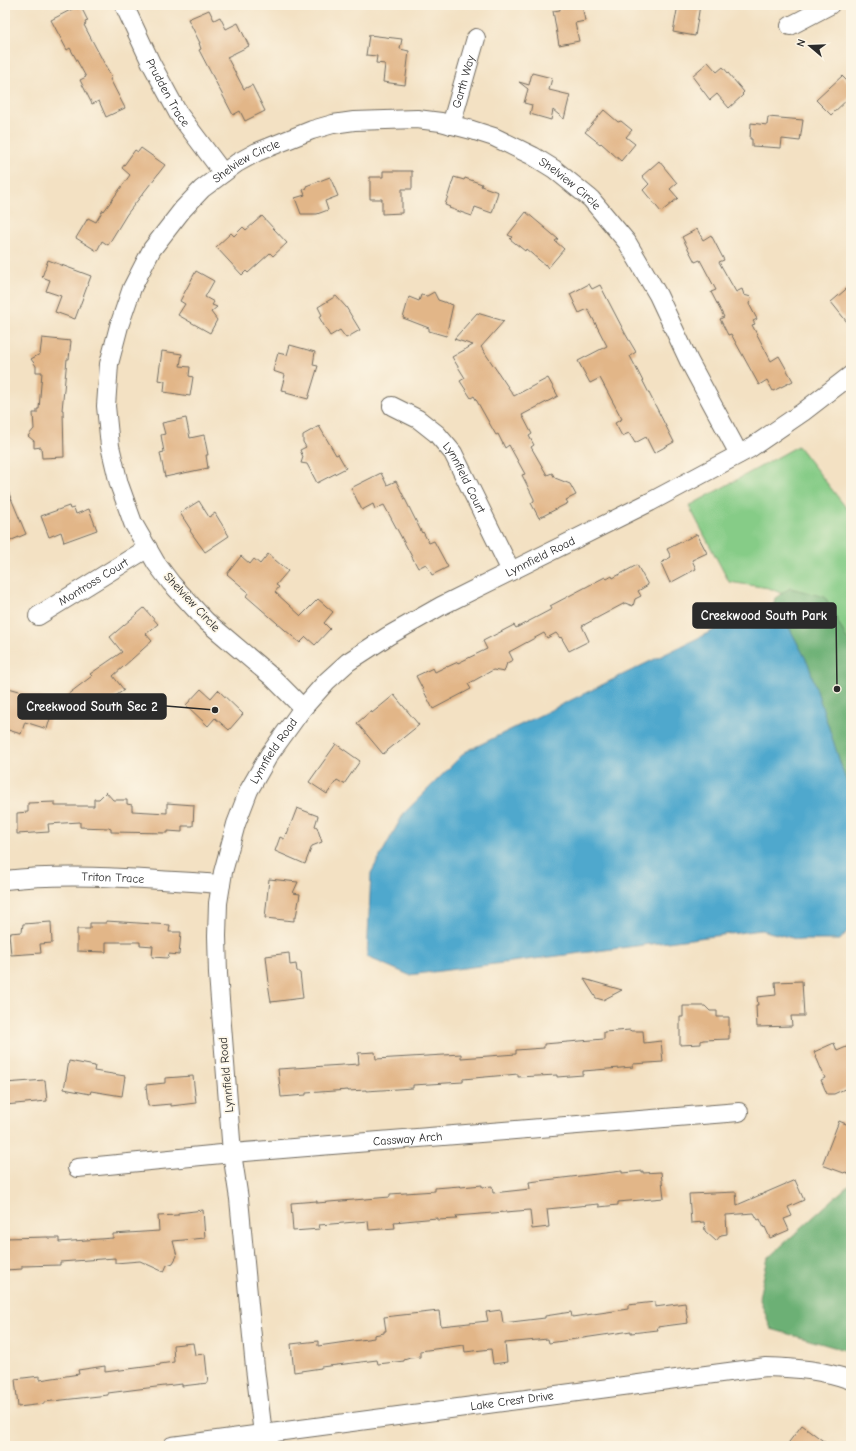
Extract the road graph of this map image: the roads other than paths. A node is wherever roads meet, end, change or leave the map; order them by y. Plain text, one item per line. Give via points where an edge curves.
1 (124, 5) edge
2 (830, 5) edge
3 (790, 26) dead end
4 (476, 38) dead end
5 (451, 125) junction
6 (223, 173) junction
7 (851, 375) edge
8 (392, 406) dead end
9 (739, 454) junction
10 (148, 548) junction
11 (512, 571) junction
12 (38, 616) dead end
13 (304, 708) junction
14 (5, 880) edge
15 (221, 884) junction
16 (739, 1112) dead end
17 (232, 1153) junction
18 (77, 1168) dead end
19 (851, 1380) edge
20 (263, 1434) junction
21 (172, 1446) edge

1 - 6 street, Prudden Trace via 178,113
2 - 3 street
4 - 5 street, Garth Way
5 - 6 street, Shelview Circle via 417,119 333,124 257,152
5 - 9 street, Shelview Circle via 494,137 533,156 554,169 591,199 627,242 658,295 689,361
6 - 10 street, Shelview Circle via 202,189 183,209 152,249 132,288 109,364 106,406 110,446 119,484 133,523
7 - 9 street, Lynnfield Road via 803,412
8 - 11 street, Lynnfield Court via 418,419 438,434 453,453
9 - 11 street, Lynnfield Road
10 - 12 street, Montross Court
10 - 13 street, Shelview Circle via 171,583 206,622 272,676
11 - 13 street, Lynnfield Road via 441,606 348,662 327,681
13 - 15 street, Lynnfield Road via 269,756 249,790 236,824
14 - 15 street, Triton Trace via 36,877 105,877
15 - 17 street, Lynnfield Road via 218,910 218,974
16 - 17 street, Cassway Arch
17 - 18 street, Cassway Arch
17 - 20 street, Lynnfield Road
19 - 20 street, Lake Crest Drive via 800,1368 766,1367
20 - 21 street, Lake Crest Drive

